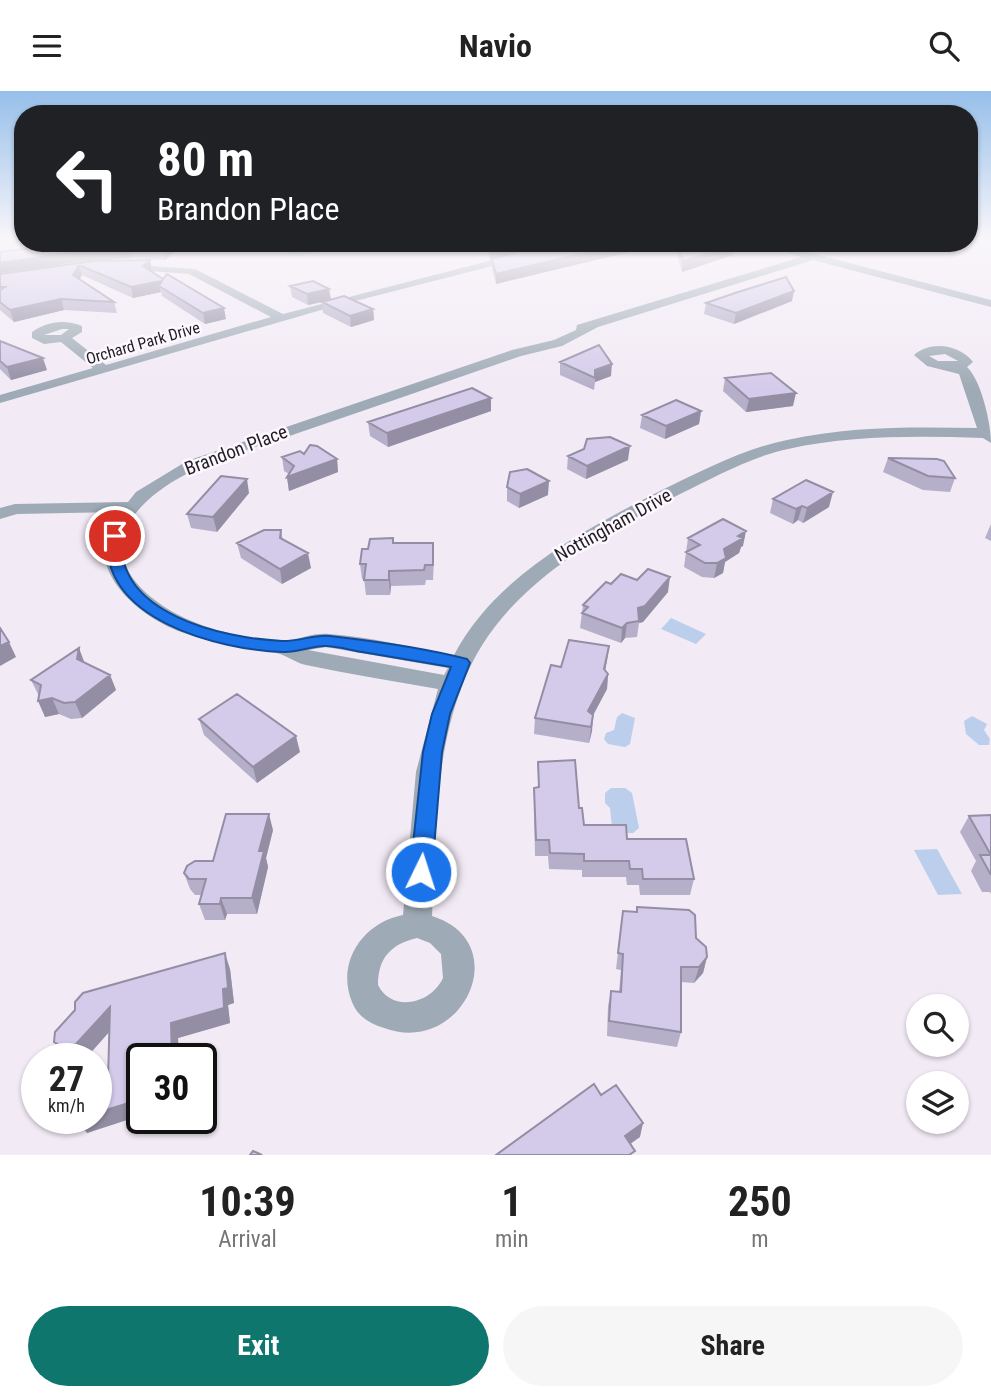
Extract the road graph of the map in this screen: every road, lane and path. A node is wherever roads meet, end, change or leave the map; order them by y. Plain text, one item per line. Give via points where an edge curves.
1 (225, 289) edge
2 (397, 289) edge
3 (705, 289) edge
4 (935, 289) edge
5 (990, 303) edge
6 (282, 318) junction
7 (64, 338) dead end
8 (958, 366) dead end
9 (105, 371) junction
10 (0, 399) edge
11 (989, 438) edge
12 (126, 513) junction
13 (0, 515) edge
14 (285, 647) junction
15 (461, 663) junction
16 (451, 684) junction
17 (417, 925) dead end

1 - 6 street
2 - 6 street, Orchard Park Drive
3 - 12 street, Brandon Place via 558,343 206,459 171,475
4 - 5 street
6 - 9 street, Orchard Park Drive
7 - 9 street
8 - 11 street via 968,376 977,414
9 - 10 street, Orchard Park Drive
11 - 15 street, Nottingham Drive via 874,439 860,435 801,441 741,458 579,540 508,598
12 - 13 street via 37,521
12 - 14 street via 113,554 117,571 146,604 175,622 212,635
14 - 15 street via 326,641
14 - 16 street via 303,657
15 - 16 street, Nottingham Drive
16 - 17 street, Nottingham Drive via 432,752

